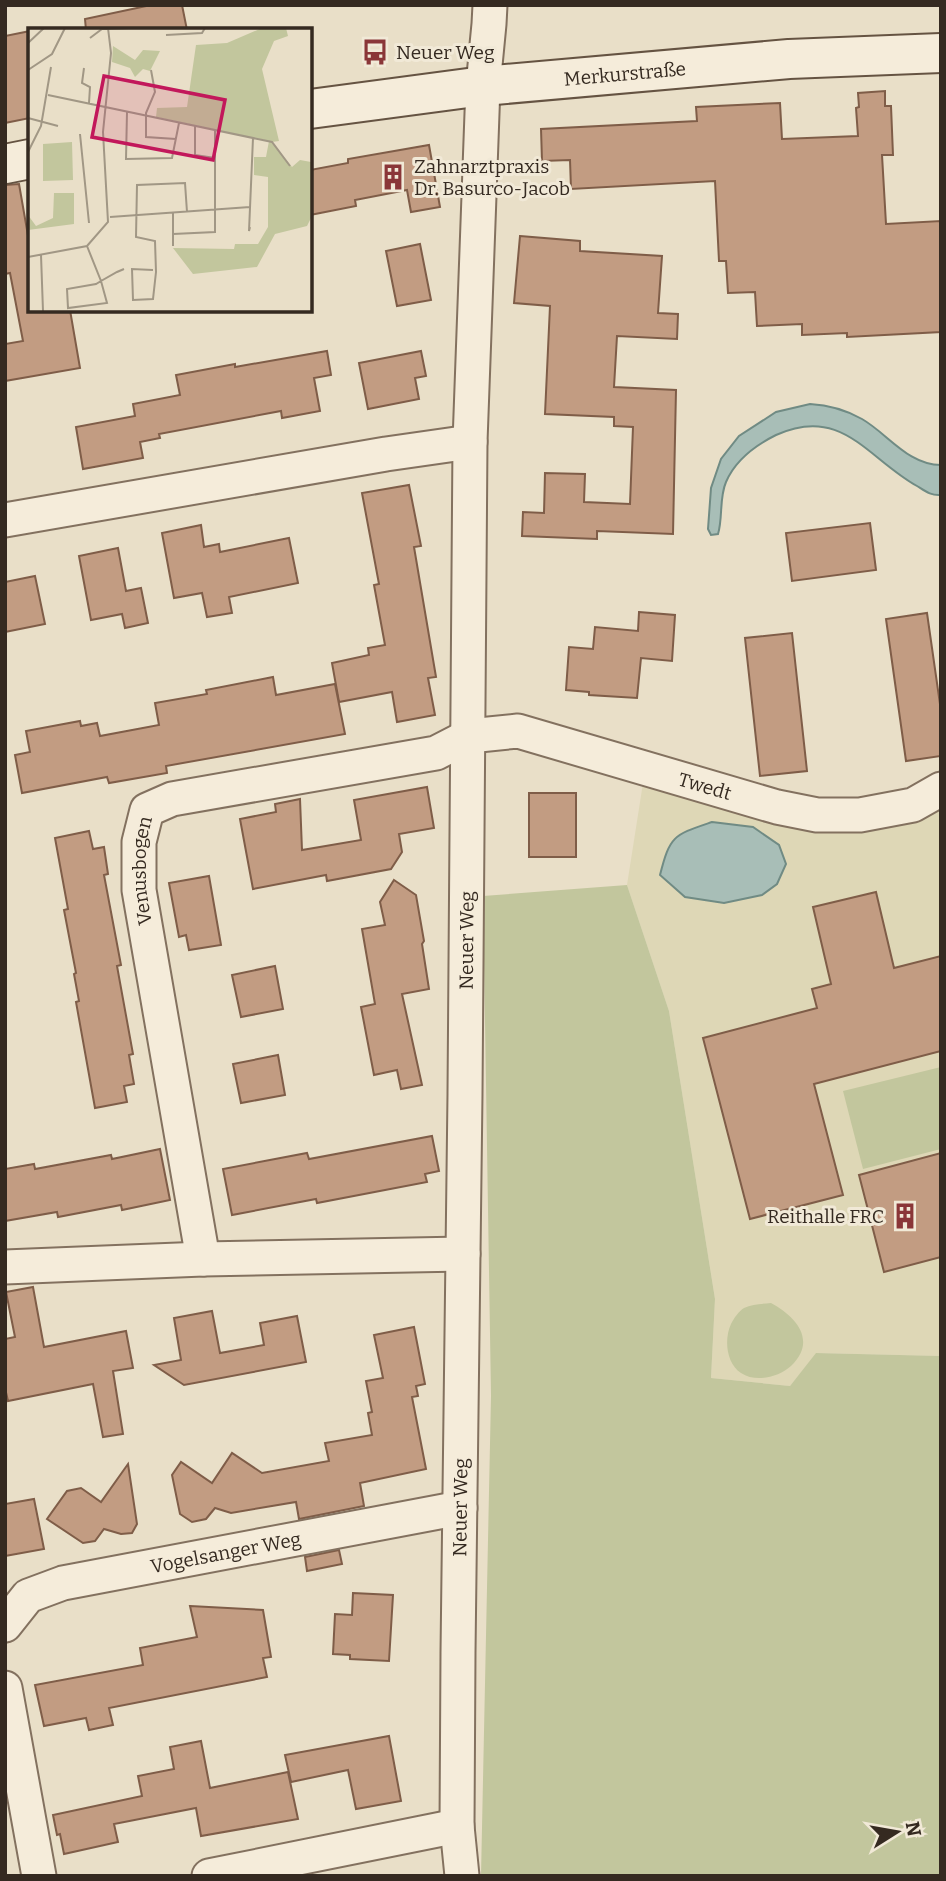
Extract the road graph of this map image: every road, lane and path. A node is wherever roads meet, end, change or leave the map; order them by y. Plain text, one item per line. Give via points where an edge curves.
1 (490, 5) edge
2 (941, 53) edge
3 (482, 86) junction
4 (312, 109) edge
5 (28, 159) edge
6 (5, 164) edge
7 (470, 442) junction
8 (5, 520) edge
9 (469, 737) junction
10 (941, 789) edge
11 (463, 1254) junction
12 (203, 1259) junction
13 (5, 1267) edge
14 (460, 1508) junction
15 (5, 1625) edge
16 (5, 1688) edge
17 (457, 1826) junction
18 (39, 1876) edge
19 (209, 1876) edge
20 (462, 1876) edge

1 - 3 street, Neuer Weg
2 - 3 street, Merkurstraße via 789,60
3 - 4 street, Merkurstraße
3 - 7 street, Neuer Weg
5 - 6 street
7 - 8 street
7 - 9 street, Neuer Weg
9 - 10 street, Twedt via 518,731 777,807 817,814 860,815 913,805
9 - 11 street, Neuer Weg
9 - 12 street, Venusbogen via 436,753 172,799 147,810 139,842 139,890
11 - 12 street
11 - 14 street, Neuer Weg
12 - 13 street
14 - 15 street, Vogelsanger Weg via 63,1583 28,1596
14 - 17 street, Neuer Weg
16 - 18 street
17 - 19 street
17 - 20 street, Neuer Weg

